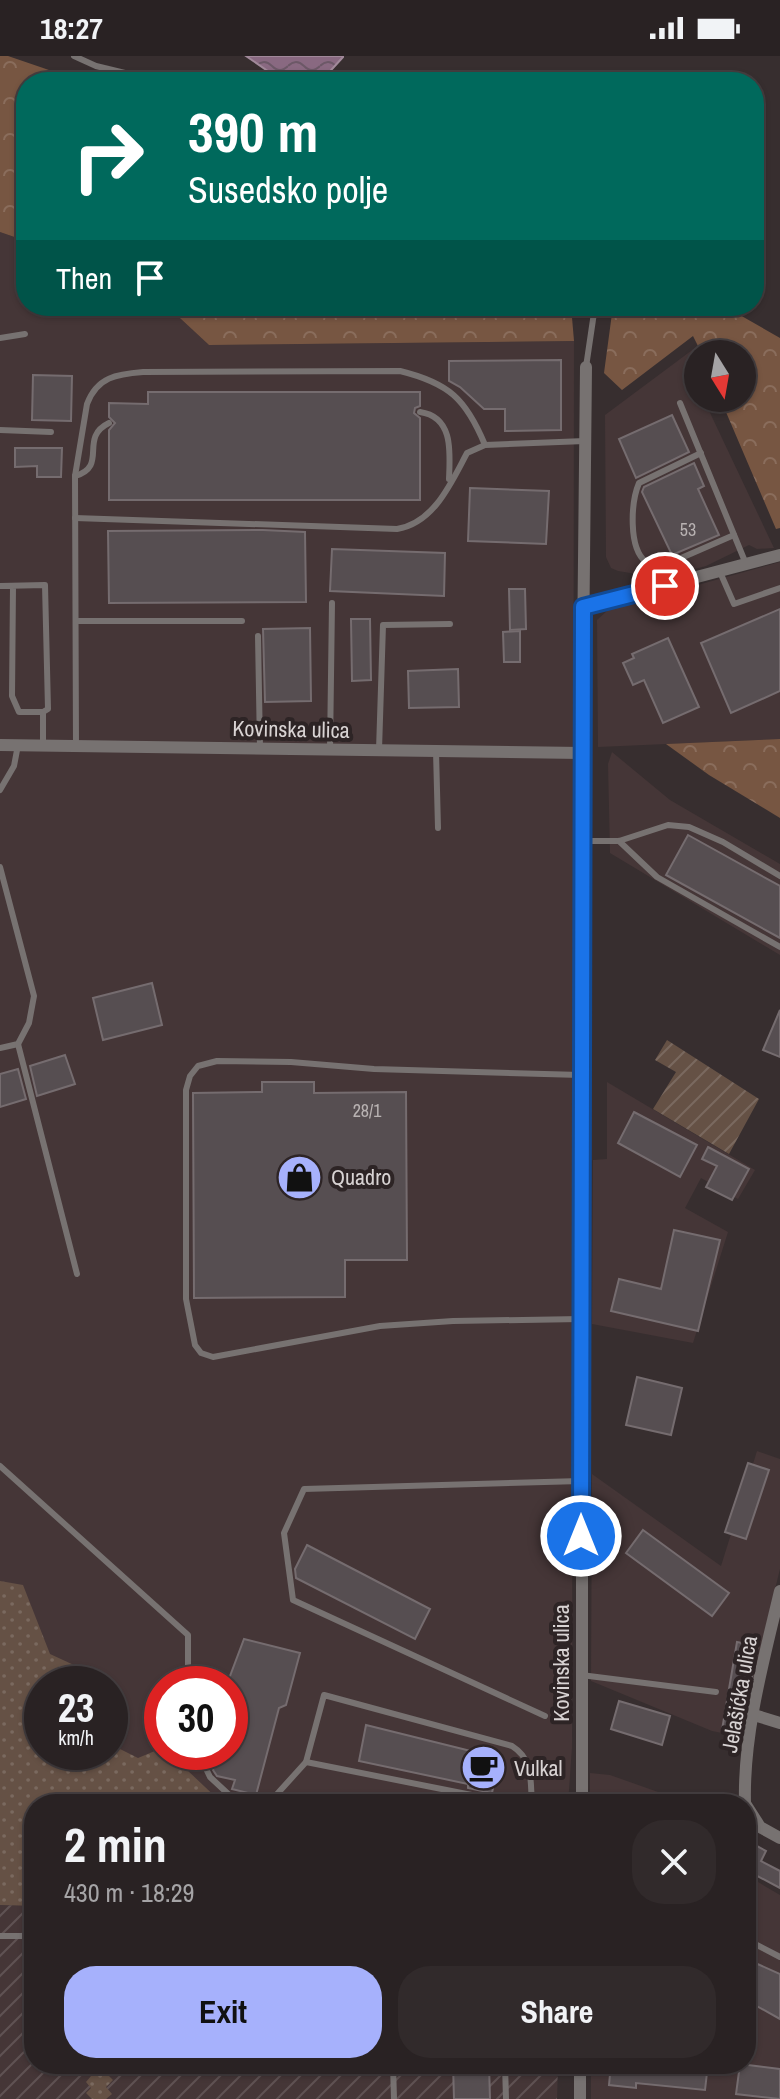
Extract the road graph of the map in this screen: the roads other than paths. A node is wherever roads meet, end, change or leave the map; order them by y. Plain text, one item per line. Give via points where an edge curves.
1 (74, 56) edge
2 (121, 72) edge
3 (594, 316) edge
4 (25, 334) dead end
5 (0, 338) edge
6 (586, 367) joint
7 (680, 403) dead end
8 (420, 412) dead end
9 (109, 423) dead end
10 (0, 430) edge
11 (51, 432) dead end
12 (585, 441) junction
13 (485, 445) junction
14 (701, 453) junction
15 (75, 476) junction
16 (449, 483) junction
17 (75, 518) junction
18 (734, 535) junction
19 (780, 555) edge
20 (746, 564) junction
21 (720, 572) junction
22 (0, 586) edge
23 (13, 586) junction
24 (780, 588) edge
25 (332, 603) dead end
26 (583, 607) junction
27 (76, 621) junction
28 (242, 621) dead end
29 (450, 624) dead end
30 (258, 636) dead end
31 (43, 712) junction
32 (0, 745) edge
33 (18, 745) junction
34 (43, 745) junction
35 (76, 745) junction
36 (260, 748) junction
37 (330, 749) junction
38 (379, 750) junction
39 (436, 751) junction
40 (582, 753) junction
41 (0, 790) edge
42 (438, 828) dead end
43 (582, 841) junction
44 (619, 841) junction
45 (0, 867) edge
46 (780, 876) edge
47 (7, 895) junction
48 (0, 899) edge
49 (780, 947) edge
50 (18, 1044) junction
51 (0, 1048) edge
52 (581, 1075) junction
53 (77, 1274) dead end
54 (581, 1319) junction
55 (0, 1466) edge
56 (581, 1481) junction
57 (780, 1591) edge
58 (188, 1666) edge
59 (581, 1675) junction
60 (716, 1692) dead end
61 (754, 1715) junction
62 (545, 1716) dead end
63 (780, 1723) edge
64 (306, 1762) junction
65 (207, 1770) edge
66 (228, 1794) edge
67 (277, 1794) edge
68 (467, 1794) edge
69 (531, 1794) edge
70 (582, 1794) edge
71 (746, 1794) edge
72 (756, 1820) edge
73 (780, 1838) edge
74 (0, 1936) edge
75 (24, 1936) edge
76 (756, 1945) edge
77 (780, 1957) edge
78 (393, 2074) edge
79 (505, 2074) edge
80 (580, 2074) edge
81 (394, 2099) edge
82 (506, 2099) edge
83 (580, 2099) edge

1 - 2 lane
3 - 6 lane
4 - 5 lane
6 - 12 street, Kovinska ulica
7 - 14 lane
8 - 16 lane via 438,418 445,428
9 - 15 lane via 94,435 90,467
10 - 11 lane
12 - 13 lane
12 - 26 street, Kovinska ulica
13 - 15 lane via 461,401 428,379 400,371 143,372 104,379 91,393
13 - 16 lane via 467,453
14 - 18 lane
14 - 18 lane via 639,483 637,549 645,561 665,565
15 - 17 lane
16 - 17 lane via 430,514 397,529
17 - 27 lane
18 - 20 lane
19 - 20 street
20 - 21 street
21 - 24 lane via 734,604
21 - 26 street
22 - 23 lane
23 - 31 lane via 12,696 19,712
23 - 31 lane via 45,585 48,709
25 - 37 lane
26 - 40 street, Kovinska ulica
27 - 28 lane
27 - 35 lane
29 - 38 lane via 383,625
30 - 36 lane
31 - 34 lane
32 - 33 street, Kovinska ulica
33 - 34 street, Kovinska ulica
33 - 41 lane via 14,766
34 - 35 street, Kovinska ulica
35 - 36 street, Kovinska ulica
36 - 37 street, Kovinska ulica
37 - 38 street, Kovinska ulica
38 - 39 street, Kovinska ulica
39 - 40 street, Kovinska ulica
39 - 42 lane
40 - 43 street, Kovinska ulica
43 - 44 lane
43 - 52 street, Kovinska ulica
44 - 46 lane via 668,825 689,827
44 - 49 lane via 657,877
45 - 47 lane
47 - 48 lane
47 - 50 lane via 34,996
50 - 51 lane
50 - 53 lane
52 - 54 street, Kovinska ulica
52 - 54 lane via 217,1061 198,1066 186,1090 186,1299 201,1353 213,1357 380,1326
54 - 56 street, Kovinska ulica
55 - 58 lane via 188,1635
56 - 59 street, Kovinska ulica
56 - 62 lane via 304,1489 284,1533 293,1600
57 - 61 street, Jelašićka ulica
59 - 60 lane
59 - 70 street, Kovinska ulica
61 - 63 street
61 - 71 street, Jelašićka ulica
64 - 67 lane
64 - 68 lane
64 - 69 lane via 324,1695 512,1746 528,1763
65 - 66 lane
72 - 73 street, Jelašićka ulica
74 - 75 lane
76 - 77 lane
78 - 81 lane
79 - 82 lane
80 - 83 street

